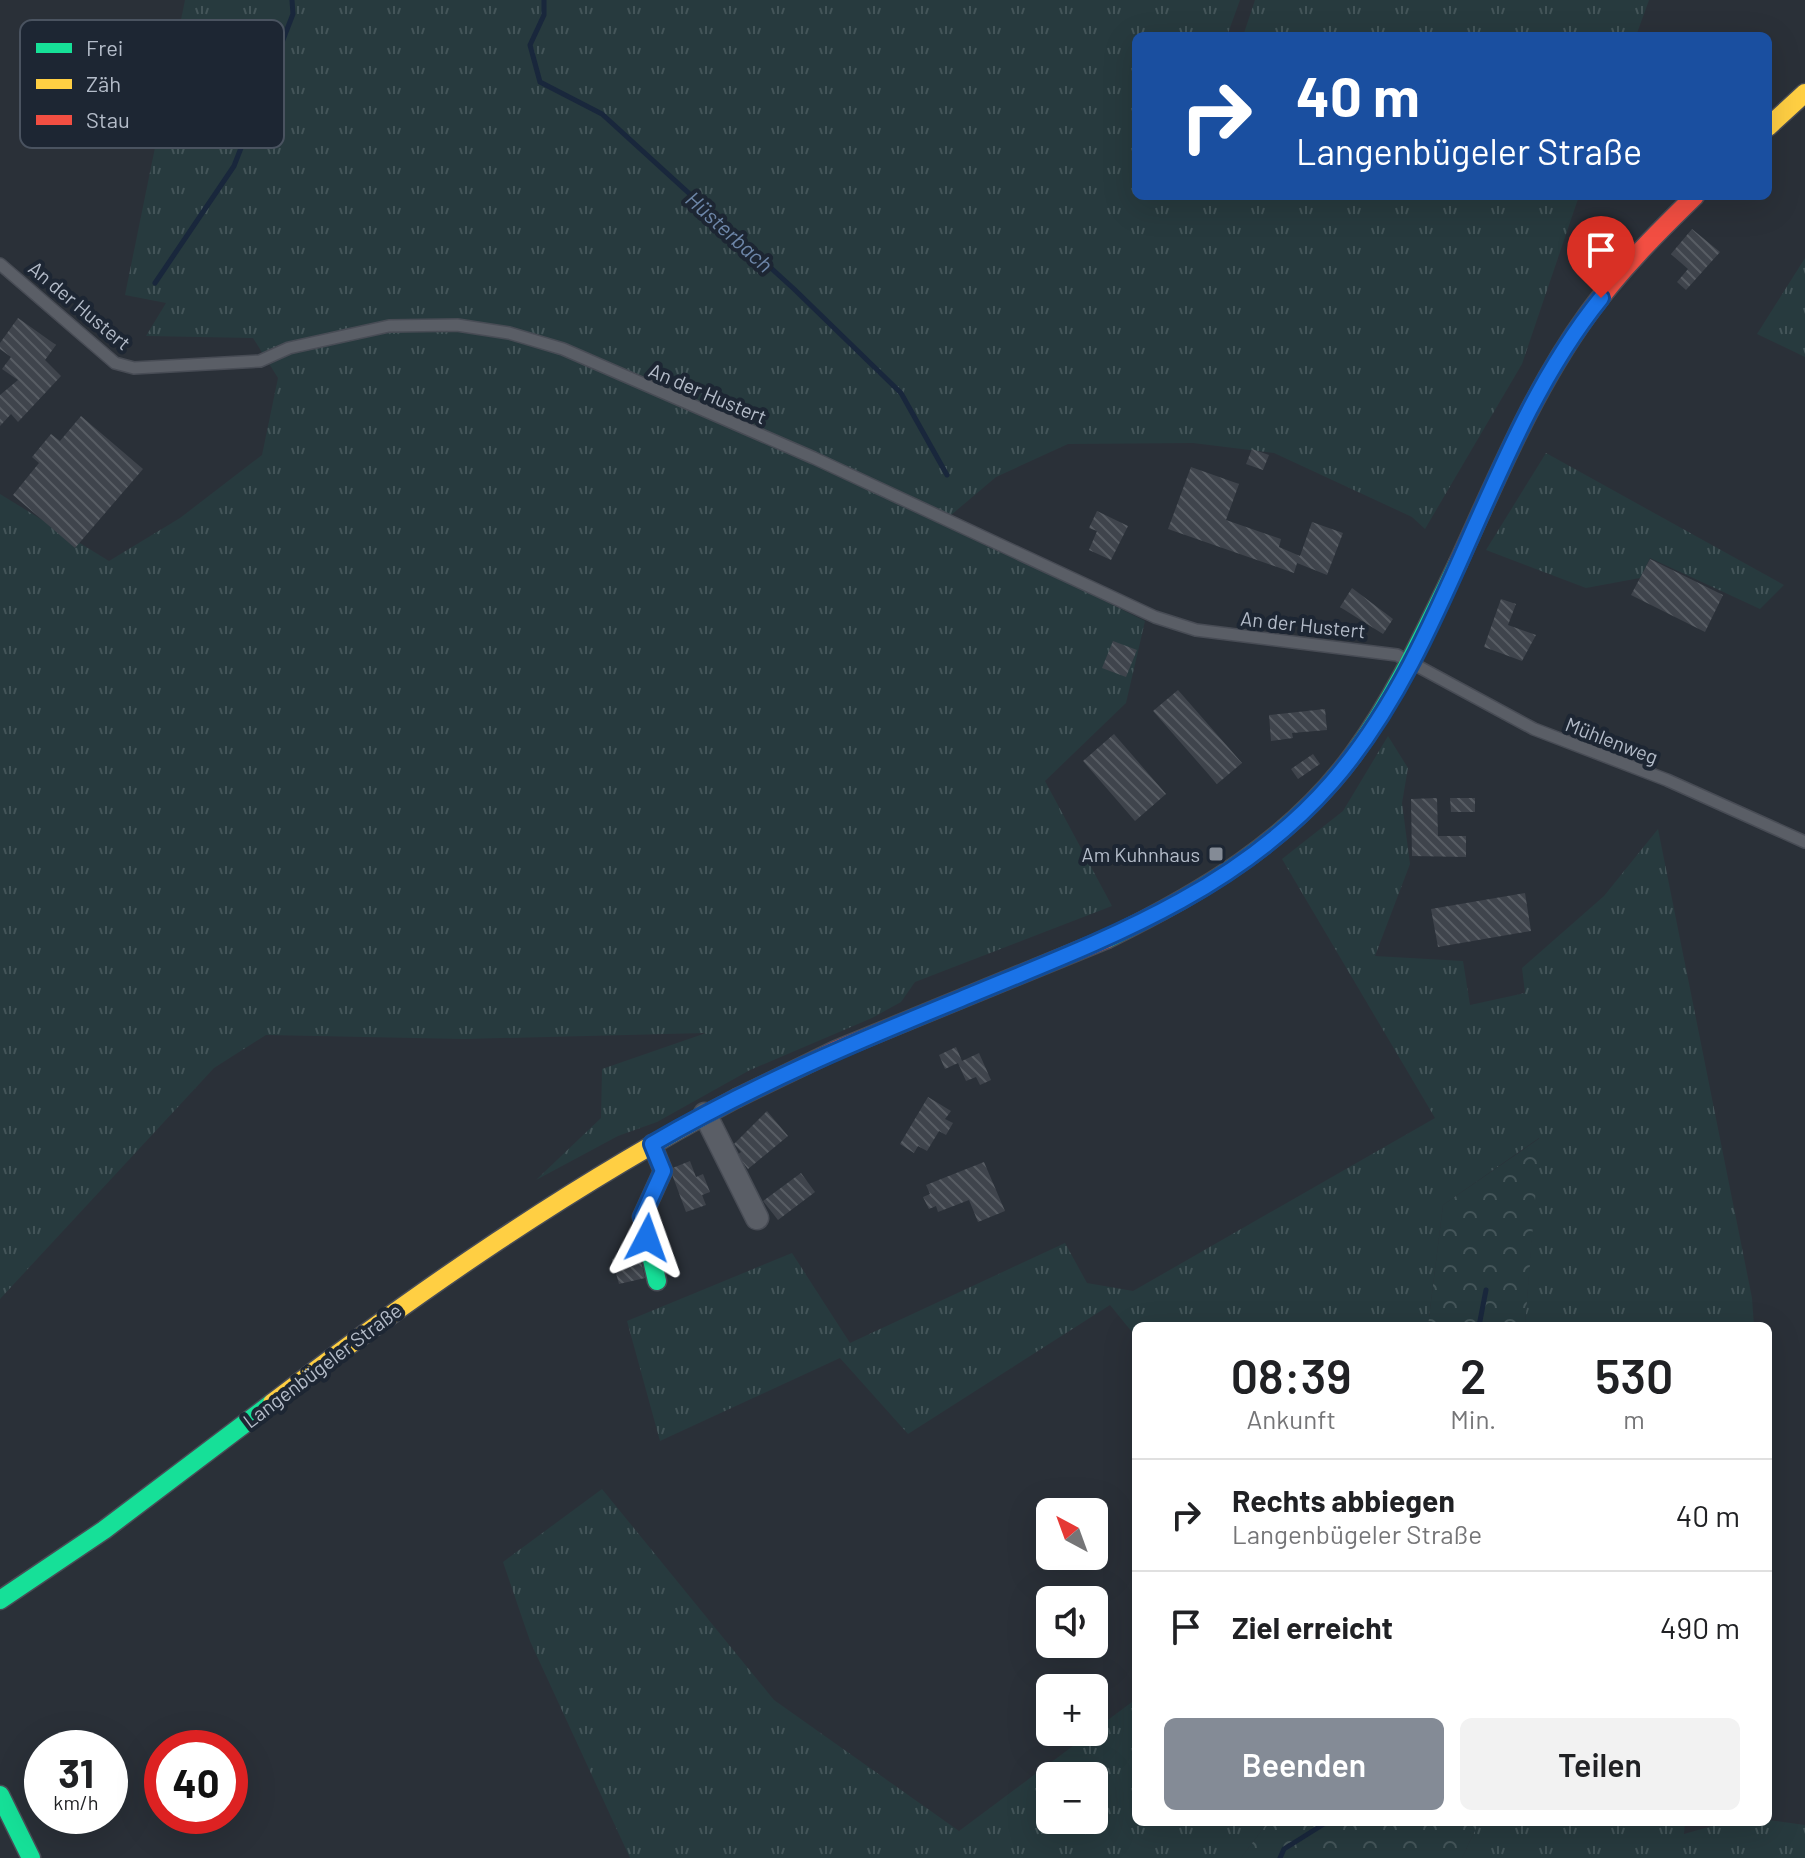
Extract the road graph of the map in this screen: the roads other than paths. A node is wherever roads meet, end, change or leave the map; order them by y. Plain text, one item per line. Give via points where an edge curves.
1 (1805, 93) edge
2 (1772, 123) edge
3 (1691, 200) edge
4 (0, 264) edge
5 (1411, 661) junction
6 (1805, 842) edge
7 (705, 1114) junction
8 (652, 1144) junction
9 (757, 1218) dead end
10 (657, 1281) dead end
11 (0, 1600) edge
12 (0, 1795) edge
13 (31, 1858) edge

1 - 2 main road
3 - 5 main road, Langenbügeler Straße via 1586,316 1542,389
4 - 5 lane, An der Hustert via 115,363 134,368 260,361 289,348 389,326 457,325 509,333 563,349 814,458 1155,617 1196,630 1384,651
5 - 6 lane, Mühlenweg via 1534,729 1667,780
5 - 7 main road, Langenbügeler Straße via 1332,782 1259,853 1201,893 1126,931 837,1050
7 - 8 main road, Langenbügeler Straße
7 - 9 street
8 - 10 main road via 663,1171 642,1217
8 - 11 main road, Langenbügeler Straße via 438,1278
12 - 13 main road

